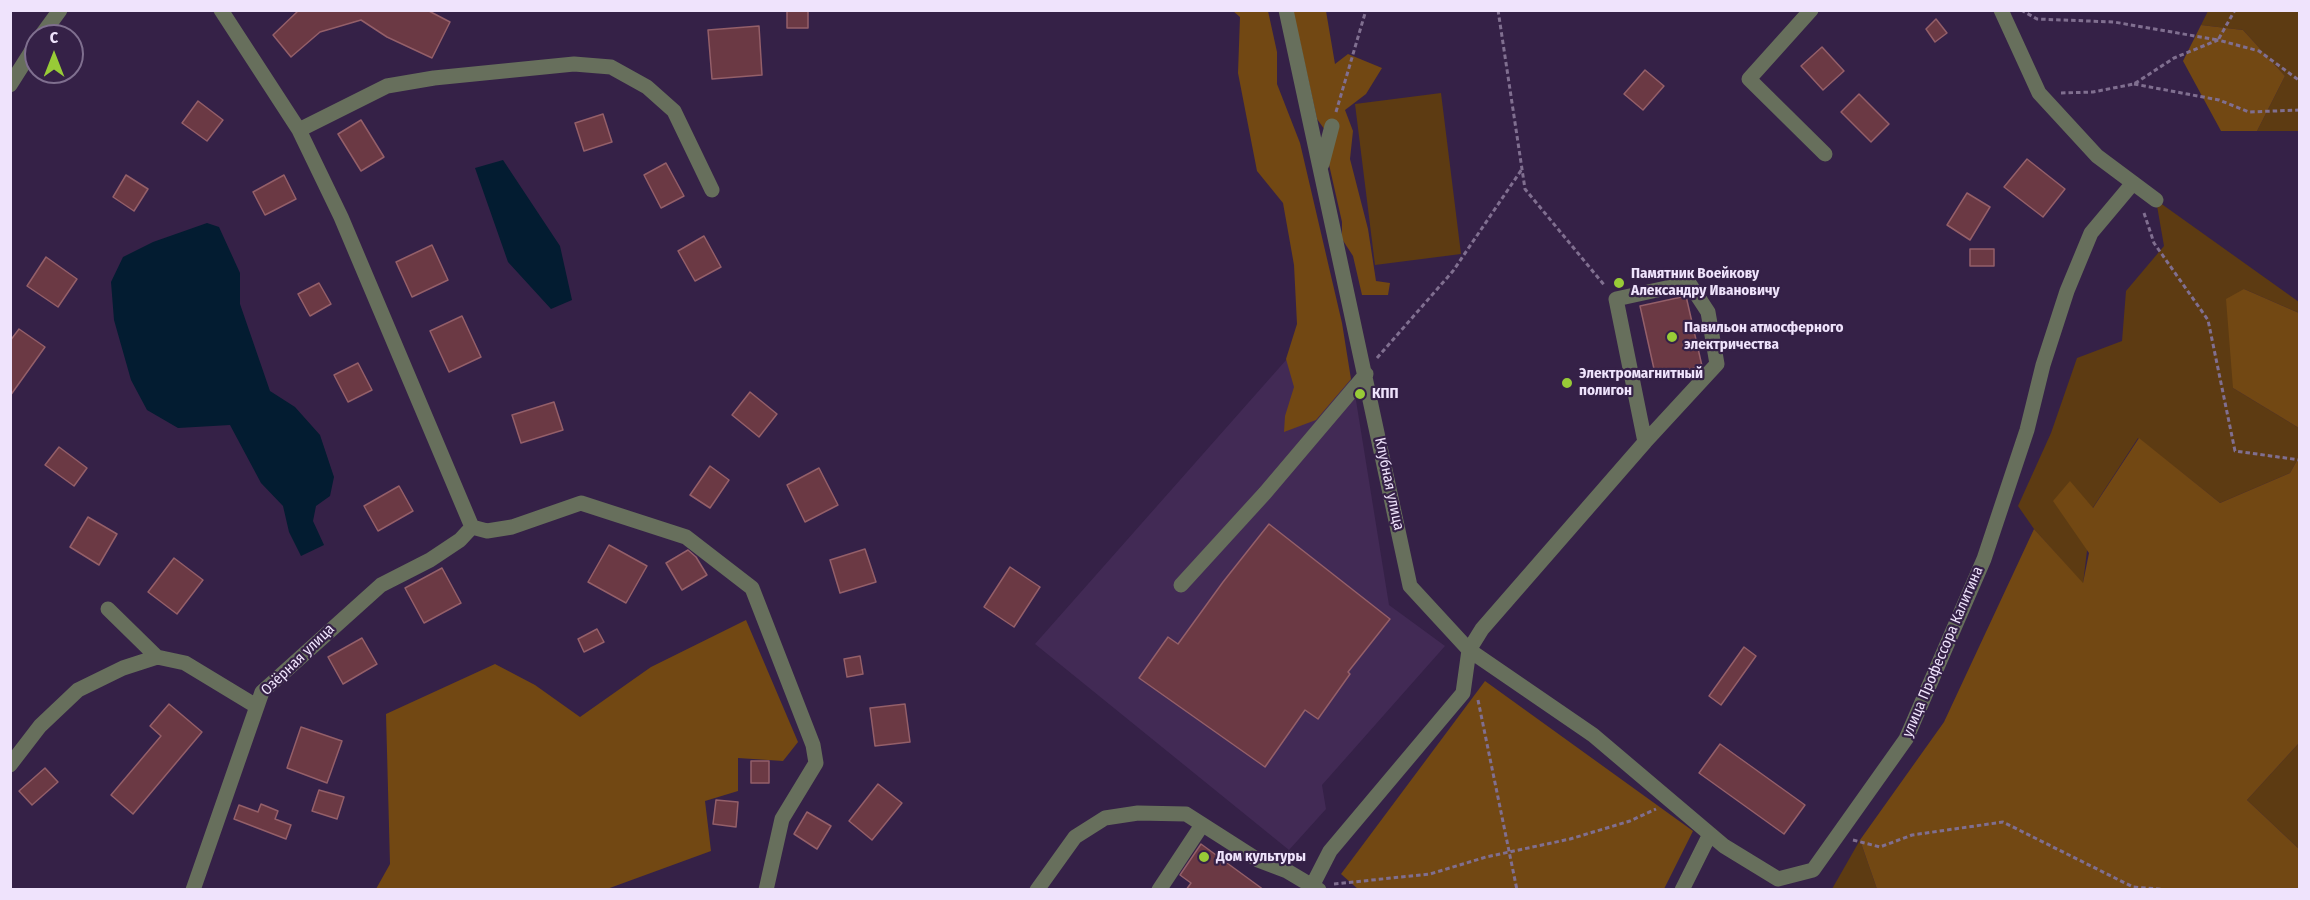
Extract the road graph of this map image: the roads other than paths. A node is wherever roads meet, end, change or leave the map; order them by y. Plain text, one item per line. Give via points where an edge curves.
1 (60, 10) edge
2 (220, 10) edge
3 (1286, 10) edge
4 (1811, 10) edge
5 (2001, 10) edge
6 (50, 24) edge
7 (24, 63) edge
8 (10, 85) edge
9 (1332, 126) road end
10 (299, 130) junction
11 (1825, 154) dead end
12 (1321, 165) junction
13 (2133, 183) junction
14 (712, 190) dead end
15 (2156, 200) dead end
16 (1366, 374) junction
17 (1645, 442) junction
18 (472, 528) junction
19 (1181, 585) dead end
20 (108, 609) dead end
21 (1469, 650) junction
22 (157, 657) junction
23 (256, 706) junction
24 (10, 765) edge
25 (1202, 825) junction
26 (1710, 834) junction
27 (1314, 888) edge
28 (193, 890) edge
29 (766, 890) edge
30 (1036, 890) edge
31 (1159, 890) edge
32 (1682, 890) edge

1 - 6 street
2 - 10 street
3 - 12 street, Клубная улица
4 - 11 street via 1749,79
5 - 13 street via 2039,93 2097,156
7 - 8 street
9 - 12 street
10 - 14 street via 387,86 574,64 611,67 647,87 674,111
10 - 18 street via 341,217
12 - 16 street, Клубная улица
13 - 15 street
13 - 26 street, улица Профессора Калитина via 2091,233 2075,272 1984,559 1906,739 1813,870 1778,879
16 - 19 street
16 - 21 street, Клубная улица via 1410,586
17 - 17 street via 1717,364 1708,312 1689,284 1616,299
17 - 21 street via 1482,629
18 - 23 street, Озёрная улица via 430,560 381,585 262,692
18 - 29 street via 487,531 512,527 581,503 686,537 752,588 813,745 816,763 782,819
20 - 22 street
21 - 26 street, улица Профессора Калитина via 1593,735
21 - 27 street via 1463,693 1330,851
22 - 23 street via 185,663
22 - 24 street via 78,690 40,726
23 - 28 street, Озёрная улица
25 - 27 street via 1258,860
25 - 30 street via 1186,814 1138,813 1105,818 1075,837
25 - 31 street
26 - 32 street

